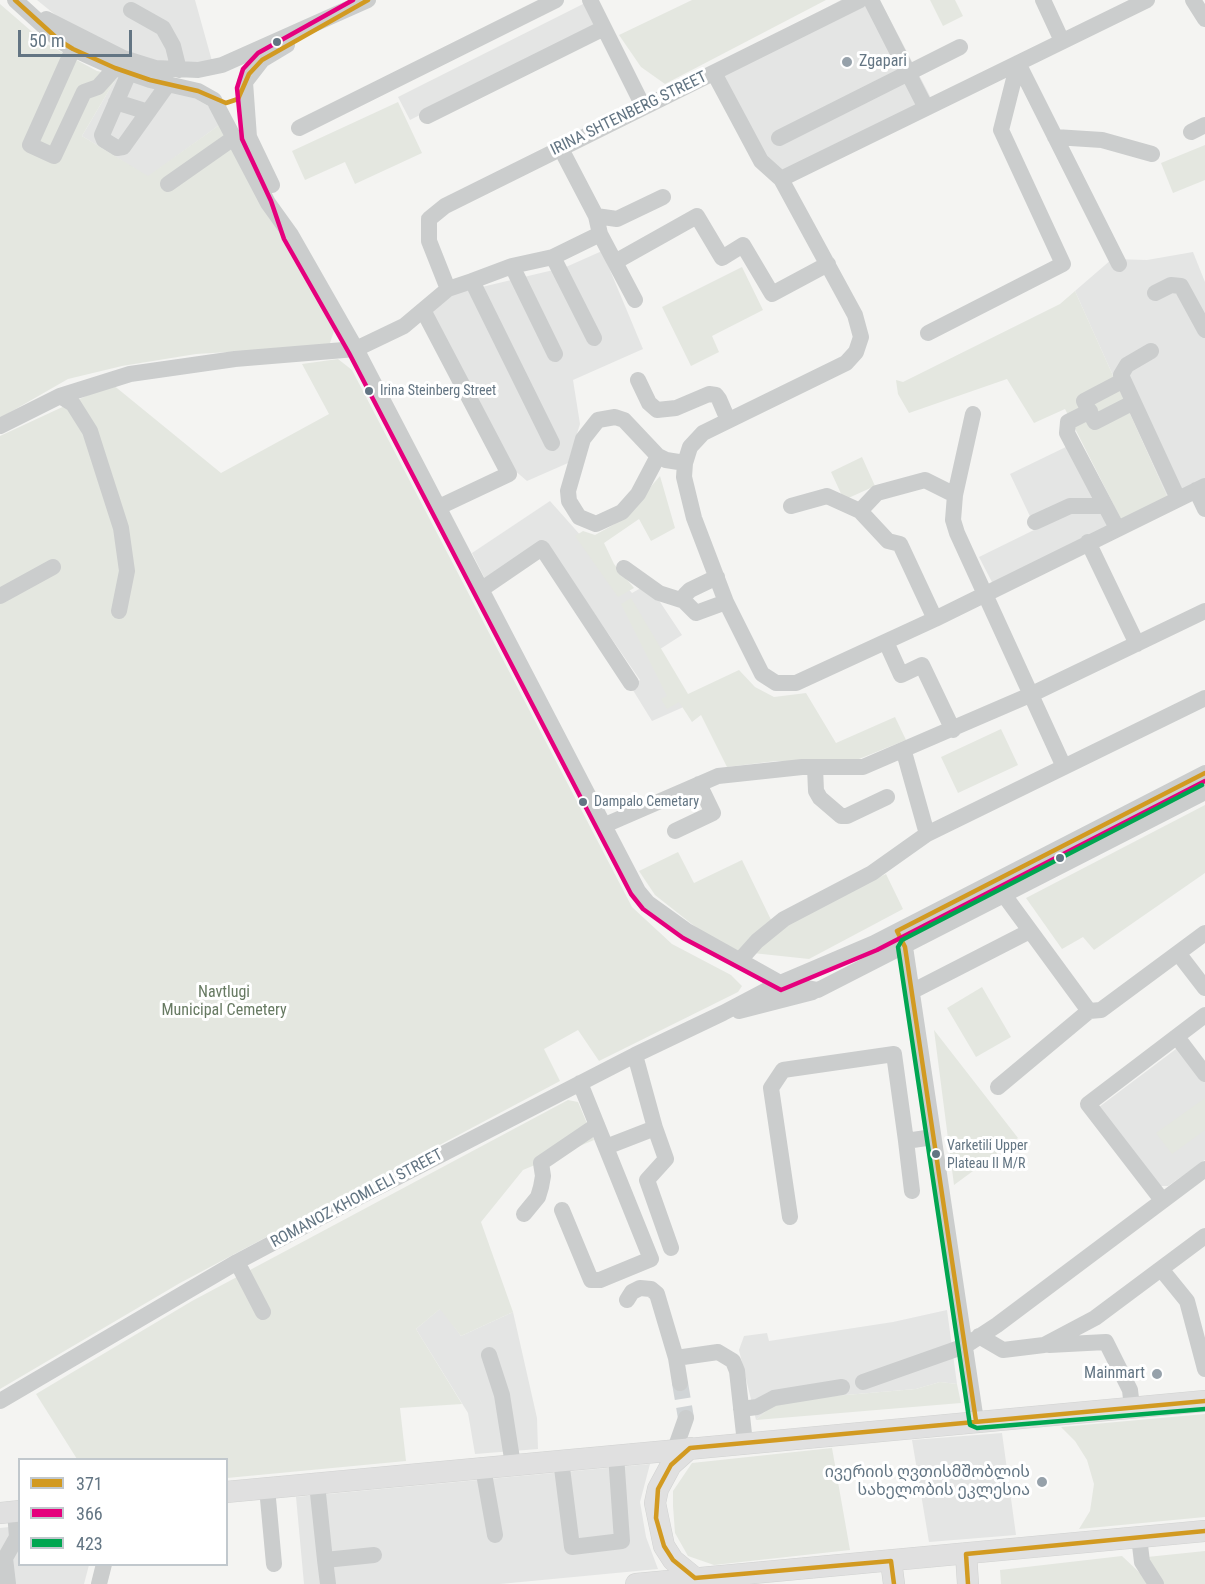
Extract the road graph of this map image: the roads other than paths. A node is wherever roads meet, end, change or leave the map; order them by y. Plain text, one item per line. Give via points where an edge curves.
1 (556, 0) edge
2 (590, 0) edge
3 (860, 0) edge
4 (871, 0) edge
5 (1042, 0) edge
6 (1147, 0) edge
7 (1193, 0) edge
8 (362, 2) edge
9 (19, 3) edge
10 (131, 10) dead end
11 (1205, 19) edge
12 (604, 28) junction
13 (1062, 41) junction
14 (960, 47) dead end
15 (73, 48) junction
16 (1018, 63) junction
17 (219, 66) junction
18 (122, 70) junction
19 (179, 70) junction
20 (714, 73) junction
21 (909, 73) junction
22 (168, 84) junction
23 (244, 85) junction
24 (212, 97) junction
25 (116, 102) junction
26 (643, 106) junction
27 (926, 108) junction
28 (148, 112) junction
29 (427, 116) dead end
30 (299, 128) dead end
31 (235, 137) junction
32 (1055, 137) junction
33 (779, 138) dead end
34 (560, 147) junction
35 (1152, 154) dead end
36 (781, 179) junction
37 (168, 184) dead end
38 (663, 197) dead end
39 (596, 216) junction
40 (600, 234) junction
41 (291, 235) junction
42 (553, 257) junction
43 (615, 262) junction
44 (828, 264) junction
45 (1119, 264) dead end
46 (512, 266) junction
47 (472, 280) junction
48 (448, 289) junction
49 (1155, 293) dead end
50 (636, 300) dead end
51 (423, 310) junction
52 (1205, 330) edge
53 (928, 333) dead end
54 (594, 338) dead end
55 (356, 349) junction
56 (1151, 351) dead end
57 (555, 354) dead end
58 (638, 380) dead end
59 (1122, 381) junction
60 (60, 396) junction
61 (1132, 403) junction
62 (1090, 411) junction
63 (973, 414) dead end
64 (728, 420) junction
65 (0, 426) edge
66 (552, 443) dead end
67 (658, 456) junction
68 (686, 463) junction
69 (1200, 488) edge
70 (1175, 492) dead end
71 (955, 495) junction
72 (792, 506) dead end
73 (1105, 506) junction
74 (439, 507) junction
75 (1205, 509) edge
76 (860, 511) junction
77 (1035, 522) dead end
78 (1117, 528) junction
79 (1088, 542) junction
80 (53, 567) dead end
81 (624, 568) dead end
82 (717, 577) junction
83 (482, 588) junction
84 (984, 593) junction
85 (0, 596) edge
86 (684, 601) junction
87 (726, 602) junction
88 (119, 611) dead end
89 (1205, 611) edge
90 (935, 619) junction
91 (886, 642) junction
92 (1137, 644) junction
93 (631, 683) dead end
94 (1030, 695) junction
95 (1205, 698) edge
96 (953, 730) junction
97 (904, 752) junction
98 (815, 767) junction
99 (1064, 767) junction
100 (1205, 773) edge
101 (699, 784) junction
102 (1205, 792) edge
103 (887, 797) dead end
104 (605, 825) junction
105 (675, 831) dead end
106 (927, 834) junction
107 (1004, 896) junction
108 (1030, 930) junction
109 (897, 931) junction
110 (1205, 933) edge
111 (905, 947) junction
112 (1178, 953) junction
113 (740, 960) junction
114 (780, 983) junction
115 (1205, 988) edge
116 (818, 990) junction
117 (912, 992) junction
118 (765, 1006) junction
119 (1089, 1011) junction
120 (723, 1014) junction
121 (1205, 1015) edge
122 (1177, 1037) junction
123 (635, 1055) junction
124 (1205, 1074) edge
125 (580, 1083) junction
126 (998, 1087) dead end
127 (597, 1125) junction
128 (655, 1128) junction
129 (933, 1137) junction
130 (906, 1141) junction
131 (606, 1147) junction
132 (1205, 1169) edge
133 (912, 1191) dead end
134 (1162, 1200) junction
135 (562, 1210) dead end
136 (525, 1215) dead end
137 (790, 1217) dead end
138 (1205, 1236) edge
139 (671, 1248) dead end
140 (237, 1262) junction
141 (1161, 1269) junction
142 (627, 1300) dead end
143 (263, 1312) dead end
144 (979, 1336) junction
145 (965, 1346) junction
146 (1044, 1346) junction
147 (489, 1355) dead end
148 (676, 1358) junction
149 (1205, 1369) edge
150 (863, 1382) dead end
151 (680, 1383) tunnel mouth
152 (842, 1387) dead end
153 (0, 1401) edge
154 (1205, 1401) edge
155 (1132, 1407) junction
156 (741, 1409) junction
157 (976, 1421) junction
158 (745, 1443) junction
159 (689, 1448) junction
160 (616, 1455) junction
161 (561, 1460) junction
162 (513, 1465) junction
163 (483, 1468) junction
164 (317, 1484) junction
165 (267, 1488) junction
166 (228, 1492) edge
167 (12, 1512) edge
168 (1205, 1532) edge
169 (495, 1535) dead end
170 (1139, 1537) junction
171 (966, 1554) junction
172 (374, 1555) dead end
173 (325, 1560) junction
174 (891, 1561) junction
175 (274, 1564) dead end
176 (104, 1566) edge
177 (695, 1578) junction
178 (8, 1584) edge
179 (99, 1584) edge
180 (328, 1584) edge
181 (636, 1584) edge
182 (894, 1584) edge
183 (968, 1584) edge
184 (1156, 1584) edge

1 - 30 street
2 - 12 street
3 - 20 street
4 - 21 street
5 - 13 street
6 - 13 street
7 - 11 street
8 - 17 street
8 - 23 street via 262,60
9 - 15 street
9 - 19 street via 123,58 154,68
10 - 19 street via 163,28
12 - 26 street
12 - 29 street
13 - 16 street
14 - 21 street
15 - 18 street
15 - 18 street via 30,145 54,156 84,92
16 - 27 street
16 - 32 street
16 - 53 street via 1001,130 1063,264
17 - 19 street
17 - 23 street via 234,67
17 - 24 street via 211,71 206,83
18 - 22 street
18 - 25 street
20 - 26 street, IRINA SHTENBERG STREET
20 - 36 street, IRINA SHTENBERG STREET via 761,162
21 - 27 street
21 - 33 street
22 - 24 street
22 - 28 street
23 - 24 street via 232,102
23 - 41 street via 249,137
24 - 31 street
25 - 28 street
25 - 28 street via 102,135 117,148 123,147
26 - 34 street, IRINA SHTENBERG STREET
27 - 36 street
31 - 37 street
31 - 41 street via 268,203
32 - 35 street via 1102,140
32 - 45 street
34 - 39 street
34 - 48 street, IRINA SHTENBERG STREET via 445,206 429,219 429,241
36 - 44 street, IRINA SHTENBERG STREET
38 - 39 street via 617,219
39 - 40 street
40 - 42 street
40 - 43 street
41 - 55 street
42 - 46 street
42 - 54 street
43 - 44 street via 697,216 722,258 743,246 772,294
43 - 50 street
44 - 64 street, IRINA SHTENBERG STREET via 855,315 861,337 856,352 846,363
46 - 47 street
46 - 57 street
47 - 48 street
47 - 66 street
48 - 51 street
49 - 52 street via 1171,285 1180,286
51 - 55 street via 404,326
51 - 74 street via 509,474
55 - 60 street via 235,359 130,374
55 - 74 street
56 - 59 street via 1122,369
58 - 64 street via 649,403 657,410 676,408 710,394 719,399
59 - 61 street
59 - 62 street via 1084,401
60 - 65 street
60 - 88 street via 73,404 90,431 121,528 127,571
61 - 62 street via 1095,422
61 - 70 street
62 - 73 street via 1068,422 1066,433
63 - 71 street
64 - 68 street, IRINA SHTENBERG STREET via 703,433 690,447
67 - 67 street via 624,420 598,420 583,438 568,492 579,518 596,524 622,512 638,494
67 - 68 street
68 - 82 street via 684,477 694,518
69 - 75 street
69 - 78 street
71 - 76 street via 925,480 877,493
71 - 84 street via 953,520
72 - 76 street via 827,496
73 - 77 street via 1070,506
73 - 78 street
74 - 83 street
76 - 90 street via 888,541 900,544
78 - 79 street
79 - 84 street
79 - 92 street
80 - 85 street
81 - 86 street via 659,592
82 - 86 street via 690,590
82 - 87 street
83 - 93 street via 542,548
83 - 104 street
84 - 90 street
84 - 94 street
86 - 87 street via 696,613
87 - 91 street via 762,674 776,683 796,683
89 - 92 street
90 - 91 street
91 - 96 street via 901,675 922,665
92 - 94 street
94 - 96 street
94 - 99 street
95 - 99 street
96 - 97 street
97 - 98 street via 863,767
97 - 106 street
98 - 101 street via 718,776
98 - 103 street via 816,791 841,816
99 - 106 street
100 - 109 street, ROMANOZ KHOMLELI STREET
101 - 104 street
101 - 105 street via 713,813
102 - 107 street, ROMANOZ KHOMLELI STREET
104 - 113 street via 648,903 687,931
106 - 113 street via 872,873 784,919
107 - 108 street
107 - 111 street, ROMANOZ KHOMLELI STREET
108 - 117 street
108 - 119 street
109 - 111 street
109 - 114 street, ROMANOZ KHOMLELI STREET
110 - 112 street
111 - 116 street, ROMANOZ KHOMLELI STREET
111 - 117 street
112 - 115 street
112 - 119 street via 1101,1010
113 - 114 street
114 - 116 street
114 - 118 street
114 - 120 street, ROMANOZ KHOMLELI STREET
116 - 118 street, ROMANOZ KHOMLELI STREET
117 - 129 street
118 - 120 street, ROMANOZ KHOMLELI STREET
119 - 126 street
120 - 123 street, ROMANOZ KHOMLELI STREET
121 - 122 street
122 - 124 street
122 - 134 street via 1088,1104
123 - 125 street, ROMANOZ KHOMLELI STREET
123 - 128 street
125 - 127 street
125 - 140 street, ROMANOZ KHOMLELI STREET
127 - 131 street
127 - 136 street via 541,1163 541,1188
128 - 131 street
128 - 139 street via 666,1159 647,1180
129 - 130 street
129 - 145 street
130 - 133 street
130 - 137 street via 894,1054 783,1070 771,1088
131 - 135 street via 651,1259 591,1280
132 - 134 street
134 - 144 street
138 - 141 street
140 - 143 street
140 - 153 street, ROMANOZ KHOMLELI STREET
141 - 146 street via 1095,1318
141 - 149 street via 1187,1301
142 - 148 street via 640,1288 657,1294
144 - 145 street
144 - 146 street via 1003,1350
145 - 150 street
145 - 157 street
146 - 155 street via 1107,1342 1130,1390
147 - 162 street via 502,1395
148 - 151 street
148 - 156 street via 718,1352 733,1361
152 - 156 street via 774,1398 757,1407
154 - 155 main road
155 - 157 main road
156 - 158 street
157 - 158 main road
158 - 159 main road
159 - 159 street via 686,1420
159 - 160 main road
159 - 177 main road via 671,1465 655,1503 664,1546 673,1560
160 - 161 main road
160 - 161 street via 622,1541 572,1547
161 - 162 main road
162 - 163 main road
163 - 164 main road
163 - 169 street
164 - 165 main road
164 - 173 street
165 - 166 main road
165 - 175 street
167 - 178 street via 17,1537 6,1558
168 - 170 main road
170 - 171 main road
170 - 184 street via 1142,1562
171 - 174 main road
171 - 183 main road
172 - 173 street
173 - 180 street
174 - 177 main road
174 - 182 main road
176 - 179 street
177 - 181 main road

